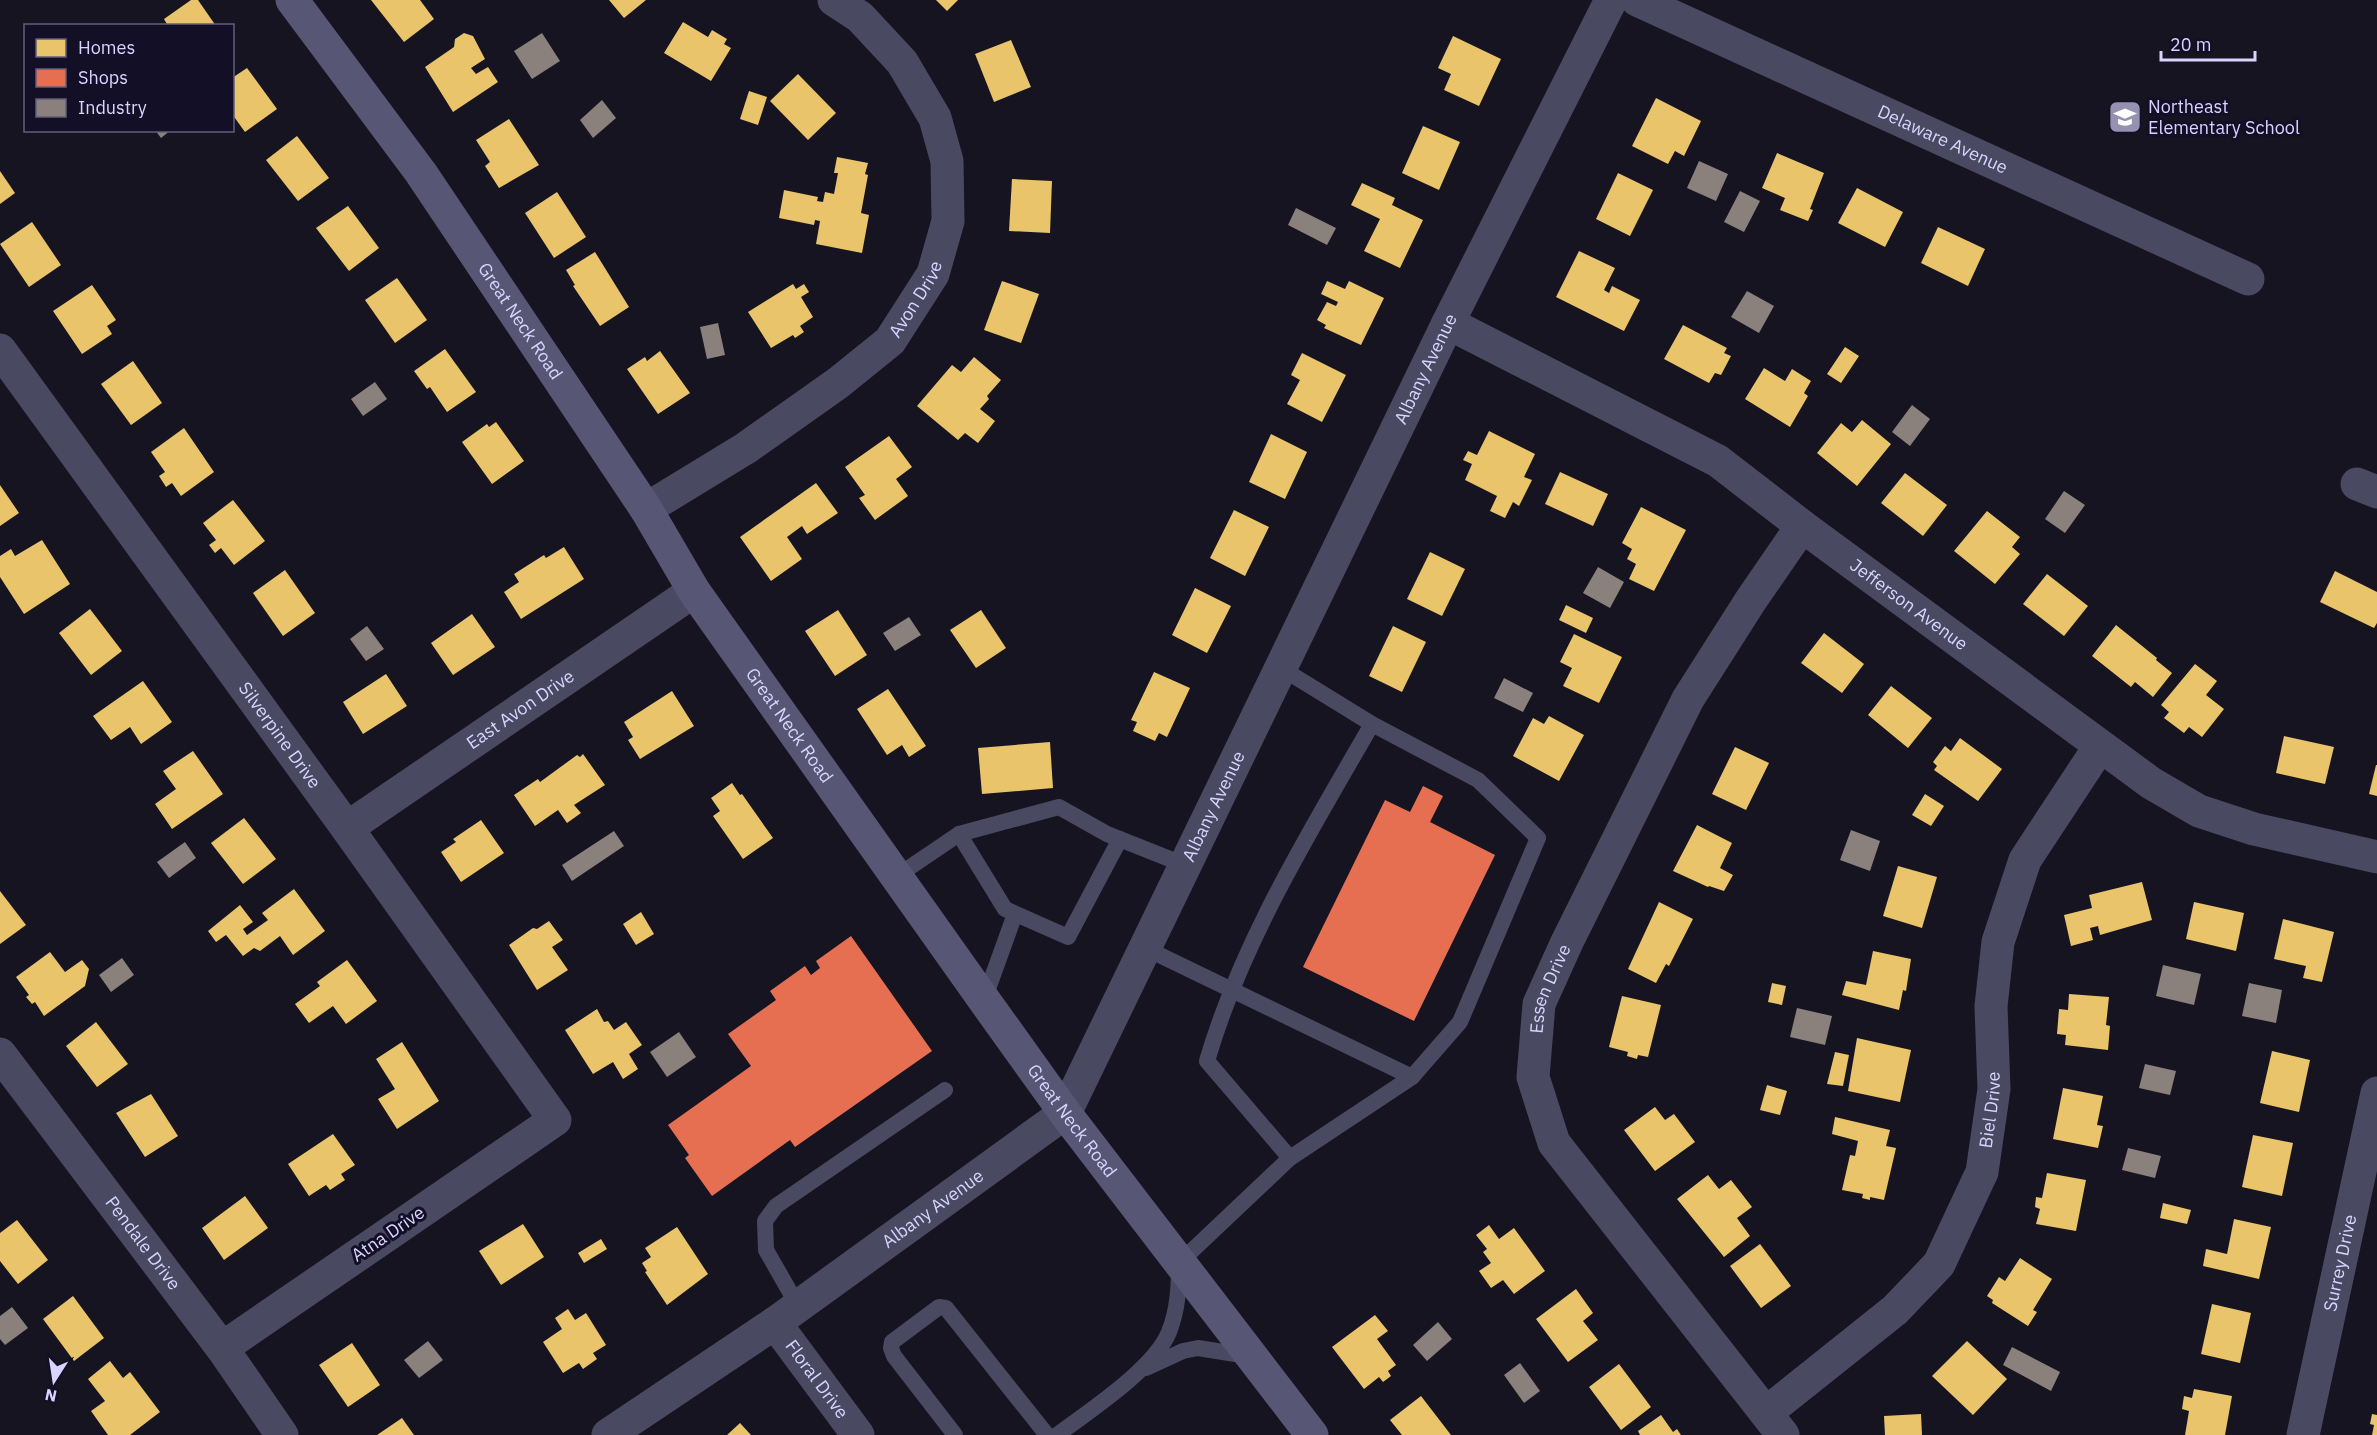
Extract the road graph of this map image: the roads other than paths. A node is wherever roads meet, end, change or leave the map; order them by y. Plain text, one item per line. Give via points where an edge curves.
1 (292, 0) edge
2 (834, 0) edge
3 (1611, 0) edge
4 (1637, 0) edge
5 (2248, 279) dead end
6 (1448, 323) junction
7 (0, 350) edge
8 (646, 509) junction
9 (1803, 526) junction
10 (694, 591) junction
11 (1281, 668) junction
12 (1372, 724) junction
13 (2100, 746) junction
14 (347, 828) junction
15 (959, 834) junction
16 (1120, 839) junction
17 (2377, 857) edge
18 (1185, 865) junction
19 (897, 876) junction
20 (1015, 914) junction
21 (1145, 948) junction
22 (1232, 990) junction
23 (984, 1000) junction
24 (0, 1054) edge
25 (1412, 1077) junction
26 (945, 1090) dead end
27 (2377, 1093) edge
28 (1065, 1113) junction
29 (555, 1120) joint
30 (1290, 1158) junction
31 (1179, 1263) junction
32 (787, 1315) junction
33 (222, 1348) junction
34 (1251, 1357) junction
35 (1140, 1370) junction
36 (1775, 1424) edge
37 (282, 1435) edge
38 (608, 1435) edge
39 (858, 1435) edge
40 (955, 1435) edge
41 (1047, 1435) edge
42 (1057, 1435) edge
43 (1312, 1435) edge
44 (2303, 1435) edge

1 - 8 main road, Great Neck Road via 422,173
2 - 8 street, Avon Drive via 860,17 902,62 935,118 947,161 948,221 933,274 890,341 746,448
3 - 6 street, Albany Avenue
4 - 5 street, Delaware Avenue
6 - 9 street, Jefferson Avenue via 1718,460
6 - 11 street, Albany Avenue
7 - 14 street, Silverpine Drive
8 - 10 main road, Great Neck Road
9 - 13 street, Jefferson Avenue
9 - 36 street, Essen Drive via 1688,699 1567,942 1539,1004 1533,1077 1554,1143
10 - 14 street, East Avon Drive
10 - 19 main road, Great Neck Road
11 - 12 lane
11 - 18 street, Albany Avenue
12 - 22 lane via 1308,836
12 - 25 lane via 1478,780 1538,838 1460,1022
13 - 17 street, Jefferson Avenue via 2199,811 2254,829
13 - 36 street, Biel Drive via 2025,860 1998,942 1991,1006 1994,1089 1982,1172 1939,1264
14 - 29 street, Silverpine Drive
15 - 16 lane via 1059,807
15 - 19 lane
15 - 20 lane via 1005,909
16 - 18 lane
16 - 20 lane via 1068,937
18 - 21 street, Albany Avenue
19 - 23 main road, Great Neck Road
20 - 23 lane
21 - 22 lane
21 - 28 street, Albany Avenue
22 - 25 lane
22 - 30 lane via 1207,1061
23 - 28 main road, Great Neck Road
24 - 33 street, Pendale Drive
25 - 30 lane
26 - 32 lane via 776,1206 765,1221 766,1250
27 - 44 street, Surrey Drive
28 - 31 main road, Great Neck Road
28 - 32 street, Albany Avenue
29 - 33 street, Atna Drive
30 - 31 lane
31 - 34 main road, Great Neck Road
31 - 35 lane via 1179,1296 1169,1333
32 - 38 street, Albany Avenue
32 - 39 street, Floral Drive
33 - 37 street, Pendale Drive
34 - 35 lane via 1198,1348
34 - 43 main road, Great Neck Road
35 - 42 lane
40 - 41 lane via 891,1348 892,1342 939,1307 946,1308

